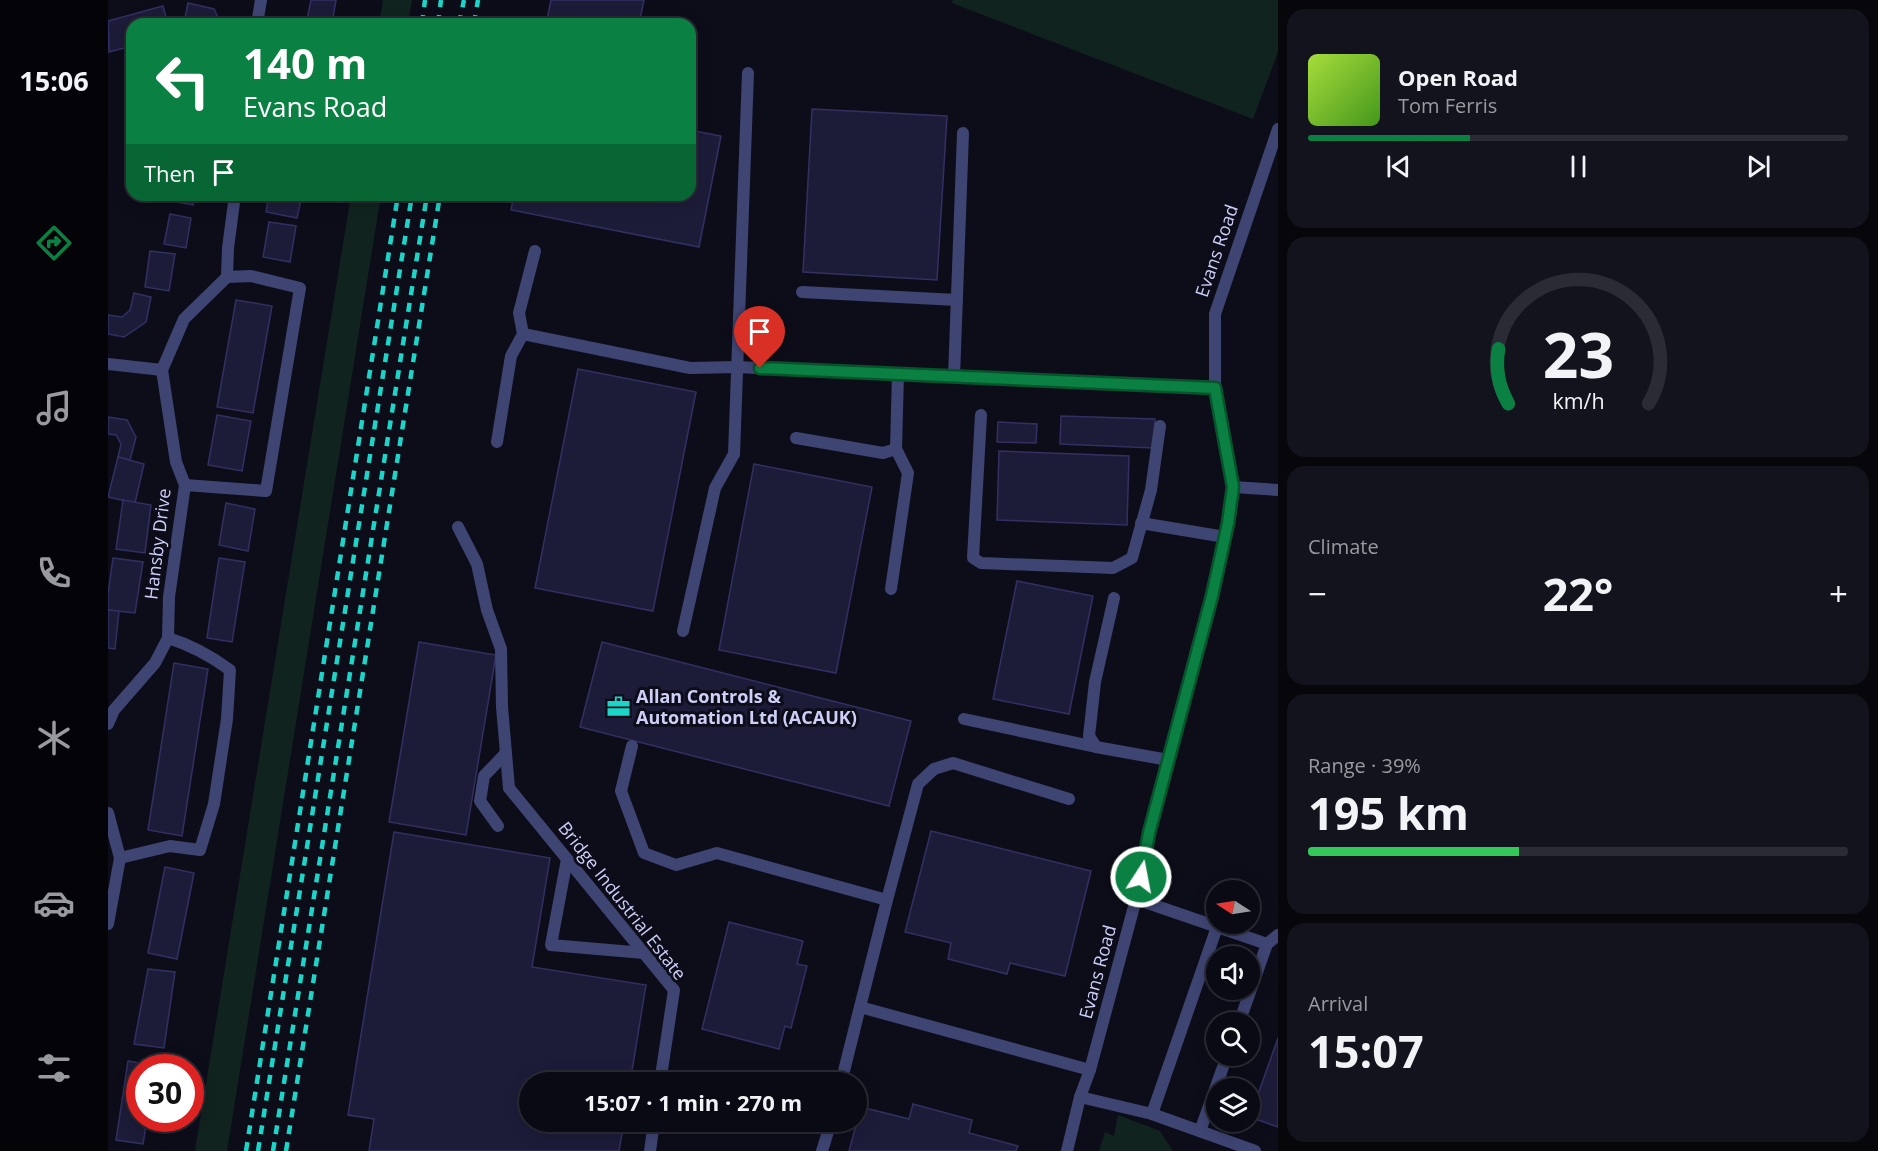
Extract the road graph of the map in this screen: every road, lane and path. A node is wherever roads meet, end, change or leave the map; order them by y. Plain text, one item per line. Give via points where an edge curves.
1 (261, 0) edge
2 (259, 18) edge
3 (748, 73) dead end
4 (1278, 129) edge
5 (963, 133) dead end
6 (234, 201) edge
7 (535, 251) dead end
8 (227, 277) junction
9 (802, 292) dead end
10 (957, 300) junction
11 (524, 334) junction
12 (108, 364) edge
13 (737, 367) junction
14 (162, 370) junction
15 (898, 374) junction
16 (954, 377) junction
17 (1215, 388) junction
18 (981, 415) dead end
19 (1160, 426) dead end
20 (796, 438) dead end
21 (497, 442) dead end
22 (896, 449) junction
23 (185, 485) junction
24 (1233, 487) junction
25 (1278, 490) edge
26 (1141, 523) junction
27 (458, 527) dead end
28 (1225, 537) junction
29 (891, 589) dead end
30 (1113, 598) dead end
31 (683, 632) dead end
32 (168, 638) junction
33 (964, 719) dead end
34 (108, 724) edge
35 (632, 746) dead end
36 (1096, 747) junction
37 (506, 753) junction
38 (1168, 760) junction
39 (1069, 799) dead end
40 (108, 813) edge
41 (498, 826) dead end
42 (120, 858) junction
43 (567, 859) junction
44 (1136, 899) junction
45 (887, 900) junction
46 (1206, 923) edge
47 (108, 924) edge
48 (1215, 934) edge
49 (1238, 934) edge
50 (1278, 935) edge
51 (1267, 944) junction
52 (644, 953) junction
53 (860, 1007) junction
54 (1243, 1012) edge
55 (1223, 1066) edge
56 (1090, 1070) junction
57 (662, 1072) edge
58 (844, 1072) edge
59 (1080, 1097) junction
60 (1152, 1114) junction
61 (1200, 1131) junction
62 (653, 1132) edge
63 (828, 1132) edge
64 (650, 1151) edge
65 (822, 1151) edge
66 (1067, 1151) edge
67 (1255, 1151) edge

1 - 2 street
3 - 13 street
4 - 17 street, Evans Road via 1215,314
5 - 10 street
6 - 8 street
7 - 11 street via 519,313
8 - 14 street via 184,319
8 - 23 street via 251,276 300,288 266,491
9 - 10 street
10 - 16 street
11 - 13 street via 690,368
11 - 21 street via 511,356
12 - 14 street
13 - 15 street
13 - 31 street via 734,454 716,488
14 - 23 street, Hansby Drive via 176,462
15 - 16 street
15 - 22 street
16 - 17 street
17 - 24 street, Evans Road
18 - 26 street via 973,558 981,563 1113,568 1132,558
19 - 26 street via 1151,490
20 - 22 street via 883,453
22 - 29 street via 908,473
23 - 32 street, Hansby Drive via 169,597
24 - 25 street
24 - 28 street, Evans Road
26 - 28 street
27 - 37 street via 477,564 501,649
28 - 38 street, Evans Road
30 - 36 street via 1095,682 1089,736
32 - 34 street, Hansby Drive via 155,663 114,710
32 - 42 street via 186,643 230,670 214,804 200,849 170,846
33 - 36 street
35 - 45 street via 621,791 644,853 676,865 717,853
36 - 38 street
37 - 41 street via 484,776 480,801
37 - 43 street, Bridge Industrial Estate via 510,788
38 - 44 street, Evans Road
39 - 45 street via 953,763 934,769 918,784
40 - 42 street
42 - 47 street
43 - 52 street, Bridge Industrial Estate
43 - 52 street via 551,945
44 - 46 street
44 - 56 street, Evans Road
45 - 53 street
48 - 60 street
49 - 51 street
50 - 51 street
51 - 54 street
52 - 57 street, Bridge Industrial Estate via 674,990
53 - 56 street
53 - 58 street
55 - 61 street
56 - 59 street, Evans Road
59 - 60 street
59 - 66 street, Evans Road
60 - 61 street
61 - 67 street
62 - 64 street
63 - 65 street

